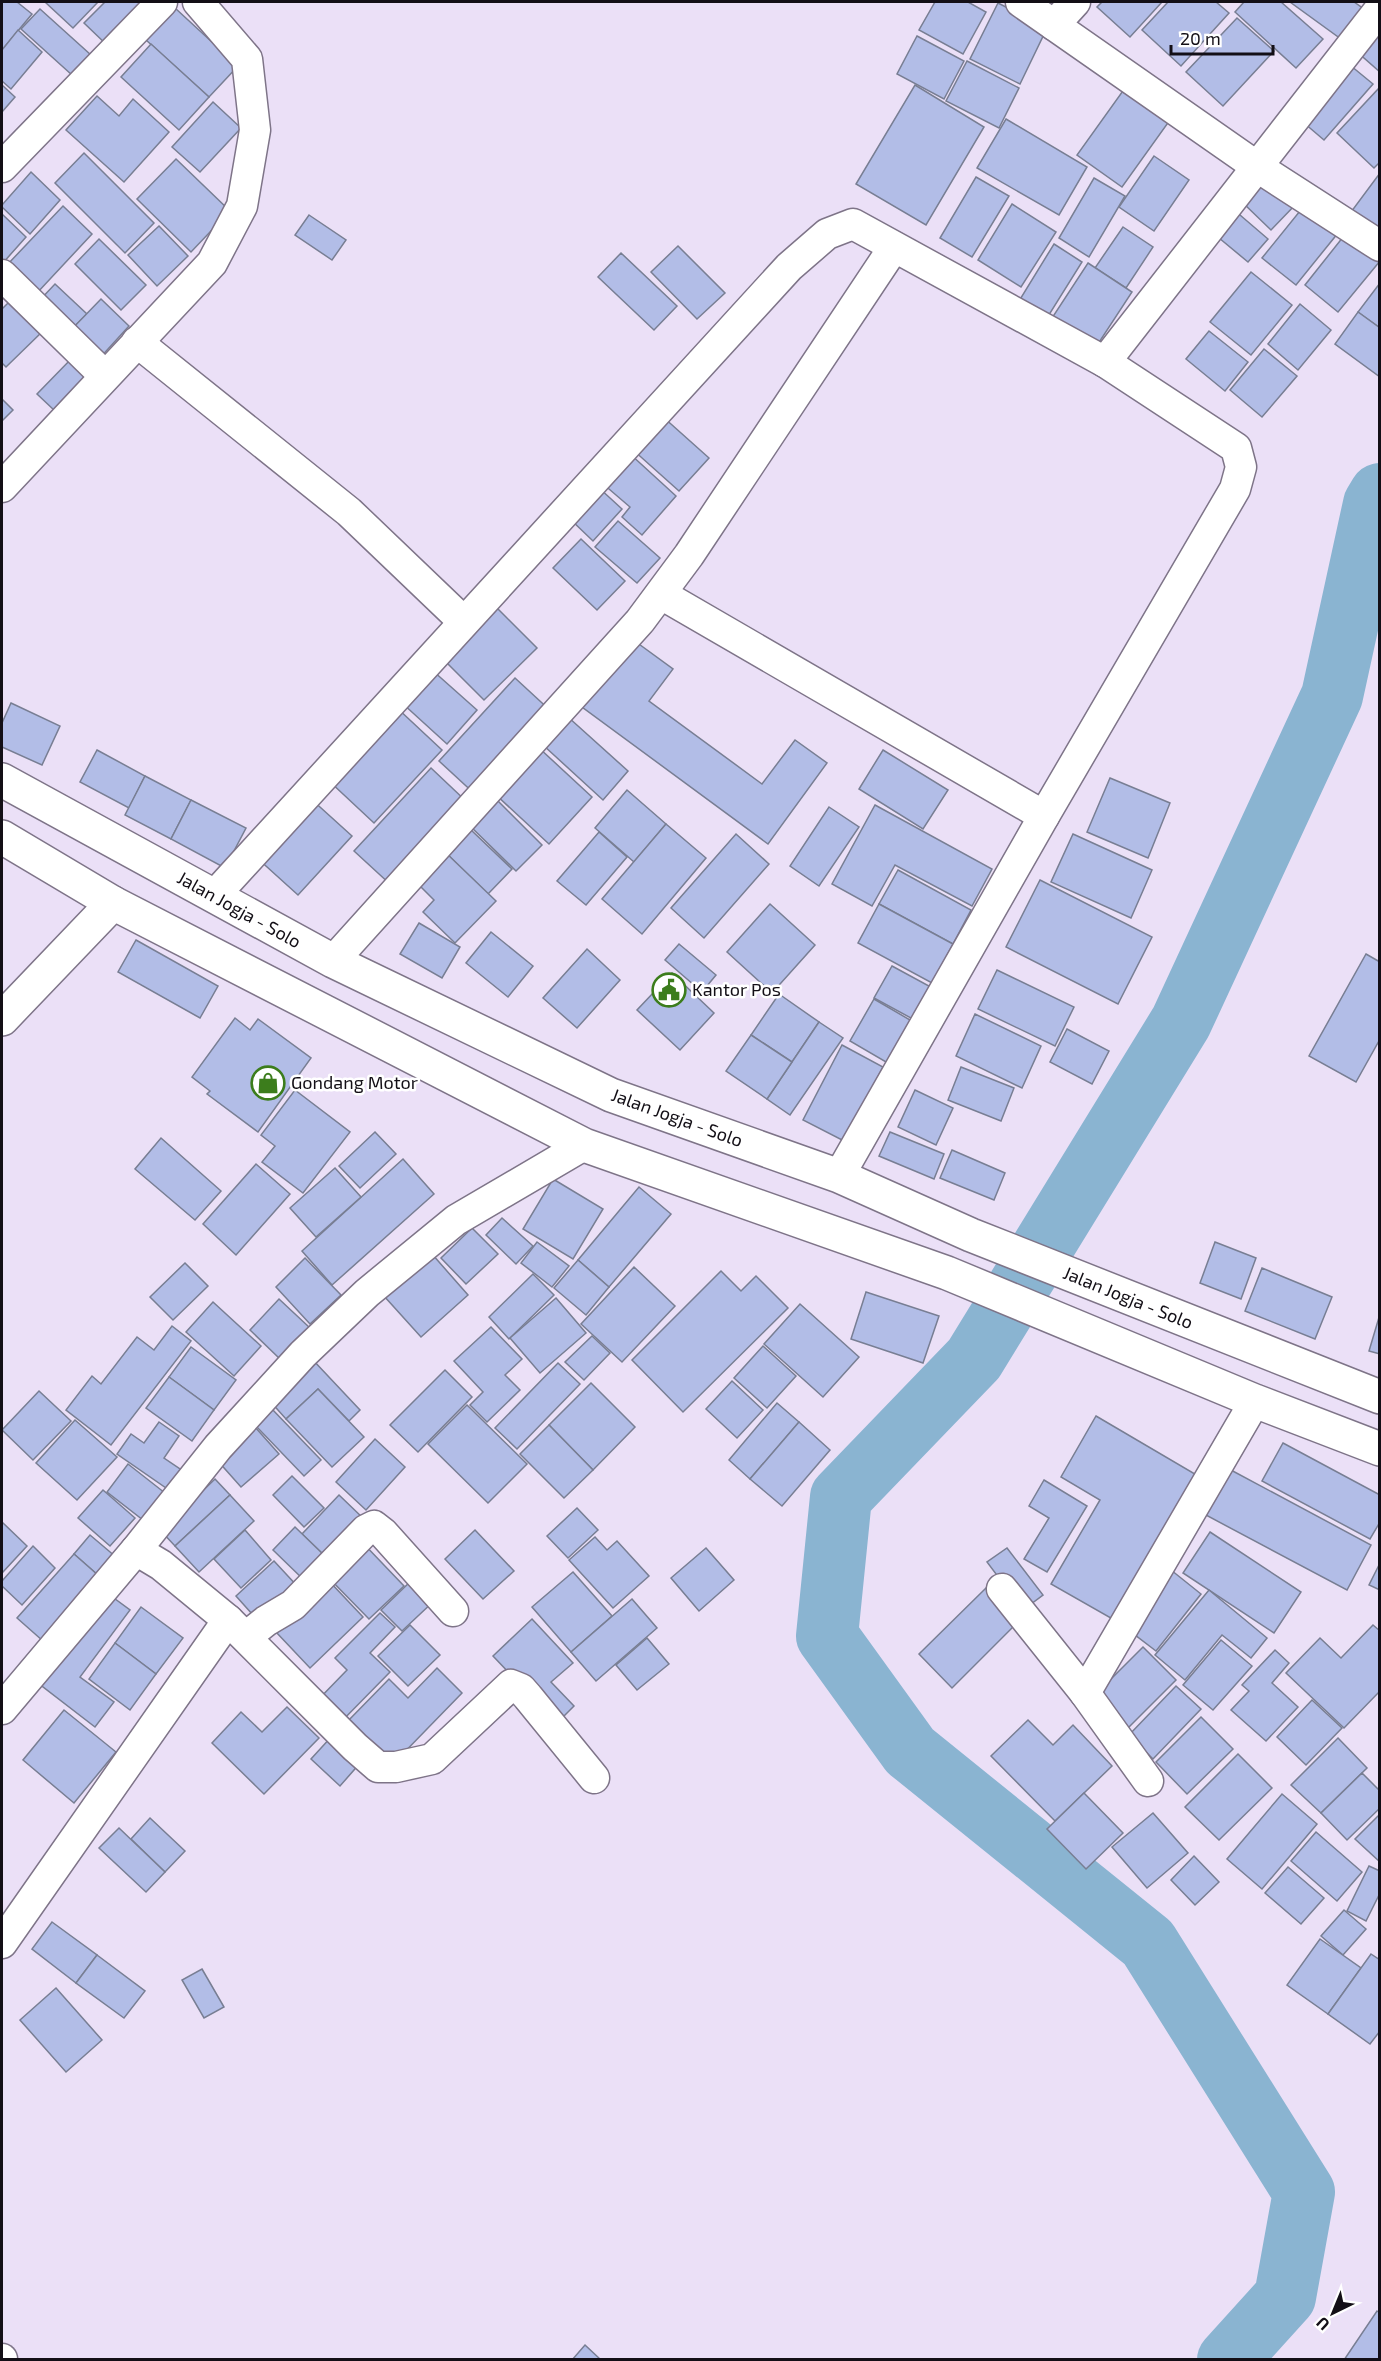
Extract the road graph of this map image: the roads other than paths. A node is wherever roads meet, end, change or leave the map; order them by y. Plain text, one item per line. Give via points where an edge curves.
1 (162, 2) edge
2 (198, 2) edge
3 (1021, 2) edge
4 (1074, 2) edge
5 (1380, 9) edge
6 (1054, 24) junction
7 (1256, 166) junction
8 (2, 167) edge
9 (1380, 246) edge
10 (894, 247) junction
11 (2, 275) edge
12 (137, 342) junction
13 (1105, 362) junction
14 (105, 376) junction
15 (2, 487) edge
16 (661, 594) junction
17 (464, 622) junction
18 (2, 780) edge
19 (1044, 816) junction
20 (2, 837) edge
21 (214, 896) junction
22 (113, 903) junction
23 (333, 961) junction
24 (2, 1019) edge
25 (584, 1145) junction
26 (839, 1176) junction
27 (1380, 1397) edge
28 (1255, 1401) junction
29 (1380, 1449) edge
30 (136, 1550) junction
31 (1002, 1589) dead end
32 (453, 1611) dead end
33 (237, 1628) junction
34 (1085, 1693) junction
35 (2, 1709) edge
36 (594, 1778) dead end
37 (1148, 1781) dead end
38 (2, 1943) edge

1 - 8 street
2 - 12 street via 248,59 255,130 244,195 212,263
3 - 6 street
4 - 6 street
5 - 7 street
6 - 7 street
7 - 9 street
7 - 13 street
10 - 13 street
10 - 16 street
10 - 17 street via 854,224 827,234 789,267
11 - 14 street
12 - 14 street
12 - 17 street via 349,512
13 - 19 street via 1236,448 1241,467 1235,489
14 - 15 street
16 - 19 street
16 - 23 street
17 - 21 street
18 - 21 main road, Jalan Jogja - Solo
19 - 26 street
20 - 22 main road
21 - 23 main road, Jalan Jogja - Solo
22 - 24 main road
22 - 25 main road
23 - 26 main road, Jalan Jogja - Solo via 612,1095
25 - 28 main road via 947,1273
25 - 30 street via 456,1220 367,1293 303,1354 218,1447
26 - 27 main road, Jalan Jogja - Solo via 971,1235
28 - 29 main road
28 - 34 street
30 - 33 street
30 - 35 street
31 - 34 street
32 - 33 street via 374,1526 293,1605 266,1621
33 - 36 street via 378,1767 432,1759 511,1685 521,1689
33 - 38 street
34 - 37 street

